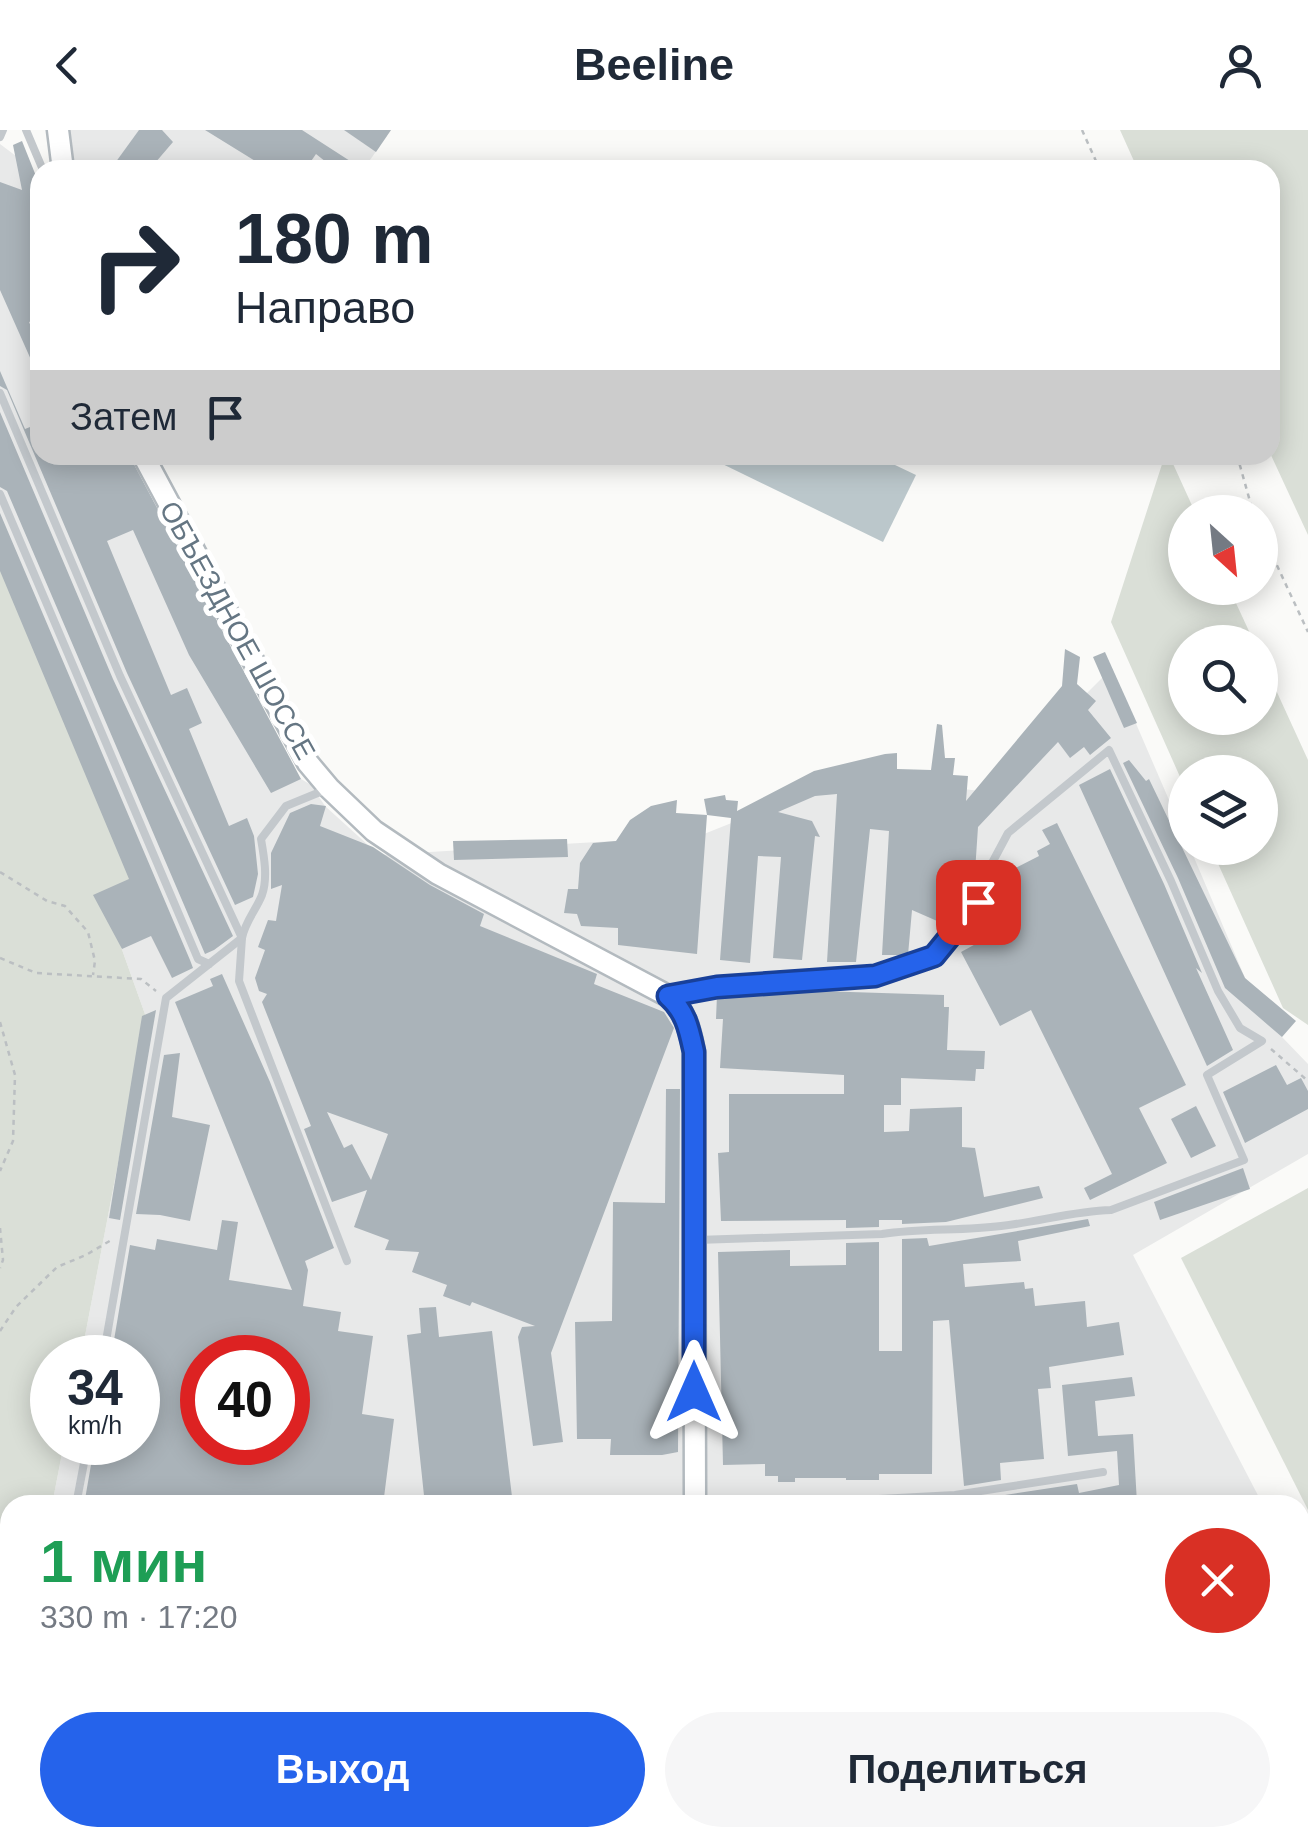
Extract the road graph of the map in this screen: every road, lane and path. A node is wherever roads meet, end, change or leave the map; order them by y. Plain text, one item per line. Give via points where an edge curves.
1 (26, 130) edge
2 (58, 130) edge
3 (1082, 130) edge
4 (39, 160) edge
5 (62, 160) edge
6 (1096, 160) edge
7 (0, 393) edge
8 (30, 464) edge
9 (31, 465) edge
10 (148, 465) edge
11 (1239, 465) edge
12 (0, 494) edge
13 (1249, 495) edge
14 (1278, 568) edge
15 (1308, 632) edge
16 (329, 788) junction
17 (0, 872) edge
18 (242, 938) junction
19 (0, 958) edge
20 (209, 964) junction
21 (93, 975) junction
22 (668, 996) junction
23 (166, 998) junction
24 (0, 1022) edge
25 (1262, 1040) junction
26 (1308, 1081) edge
27 (0, 1171) edge
28 (0, 1228) edge
29 (126, 1232) junction
30 (694, 1240) junction
31 (347, 1261) dead end
32 (0, 1268) edge
33 (0, 1331) edge
34 (107, 1335) edge
35 (84, 1465) edge
36 (1103, 1472) dead end
37 (78, 1495) edge
38 (695, 1495) edge
39 (955, 1495) edge

1 - 4 lane
2 - 5 street
3 - 6 path
7 - 8 lane
9 - 18 lane
10 - 16 street, ОБЪЕЗДНОЕ ШОССЕ via 308,763
11 - 13 path
12 - 20 lane via 198,960
14 - 15 path
16 - 18 lane via 286,806 260,839 263,893
16 - 22 street, ОБЪЕЗДНОЕ ШОССЕ via 374,831 438,874
17 - 21 path via 65,906 88,932
18 - 20 lane
18 - 31 lane via 239,981
19 - 21 path via 36,973
20 - 23 lane
21 - 23 path via 142,979
22 - 25 lane via 875,976 934,956 978,902 1008,833 1109,750 1218,991 1240,1028
22 - 30 street via 682,1010 694,1052
23 - 29 lane
24 - 27 path via 15,1074 13,1141
25 - 26 path
25 - 30 lane via 1206,1075 1244,1160 1111,1210 1000,1226
28 - 32 path
29 - 33 path via 57,1267
29 - 34 lane
30 - 38 street
35 - 37 lane
36 - 39 lane

